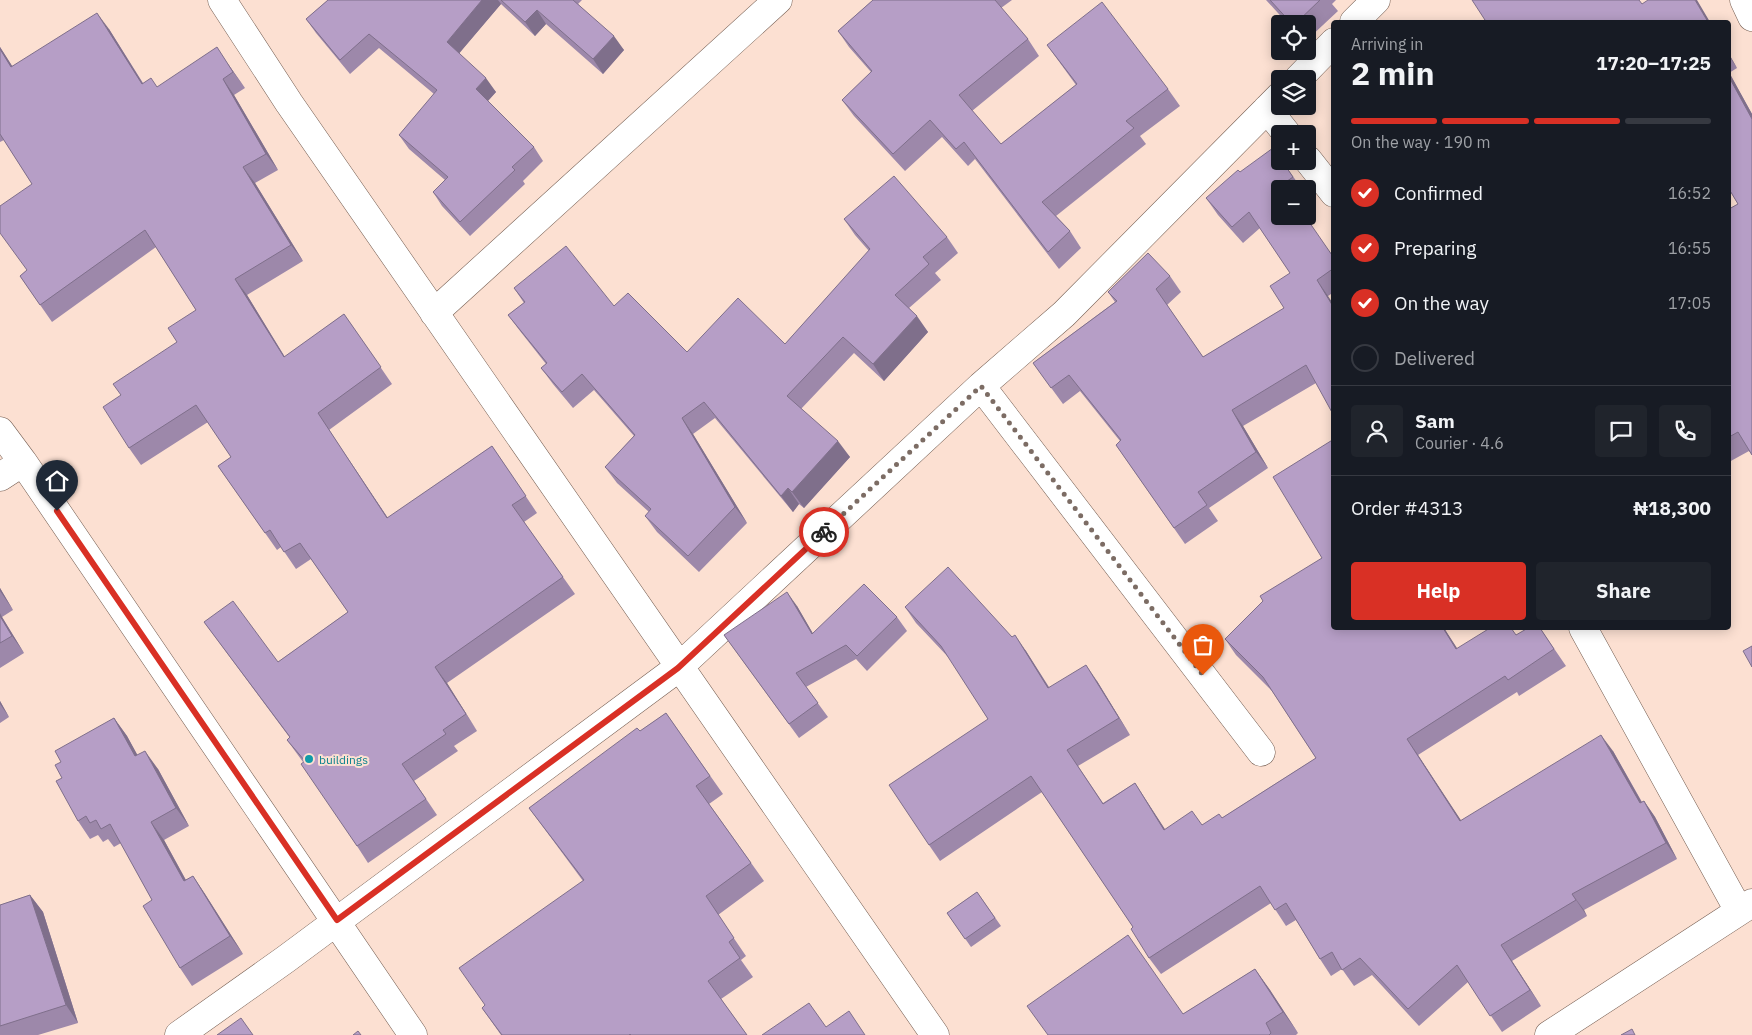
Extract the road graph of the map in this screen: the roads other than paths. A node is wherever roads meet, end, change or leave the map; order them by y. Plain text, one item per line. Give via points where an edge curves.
1 (222, 0) edge
2 (778, 0) edge
3 (1376, 0) edge
4 (1744, 0) edge
5 (1752, 16) edge
6 (1356, 20) edge
7 (1331, 45) edge
8 (1307, 70) edge
9 (1271, 106) edge
10 (1316, 170) edge
11 (1331, 189) edge
12 (434, 313) junction
13 (981, 386) junction
14 (0, 431) edge
15 (23, 462) junction
16 (0, 477) edge
17 (1584, 630) edge
18 (678, 668) junction
19 (1261, 752) dead end
20 (1746, 907) edge
21 (337, 920) junction
22 (179, 1035) edge
23 (414, 1035) edge
24 (935, 1035) edge
25 (1549, 1035) edge

1 - 12 street via 294,111
2 - 12 street
3 - 6 street
4 - 5 street
7 - 8 street
9 - 13 street via 1064,314
10 - 11 street
12 - 18 street
13 - 18 street
13 - 19 street
14 - 15 street
15 - 16 street
15 - 21 street
17 - 20 street
18 - 21 street
18 - 24 street
20 - 25 street
21 - 22 street
21 - 23 street

